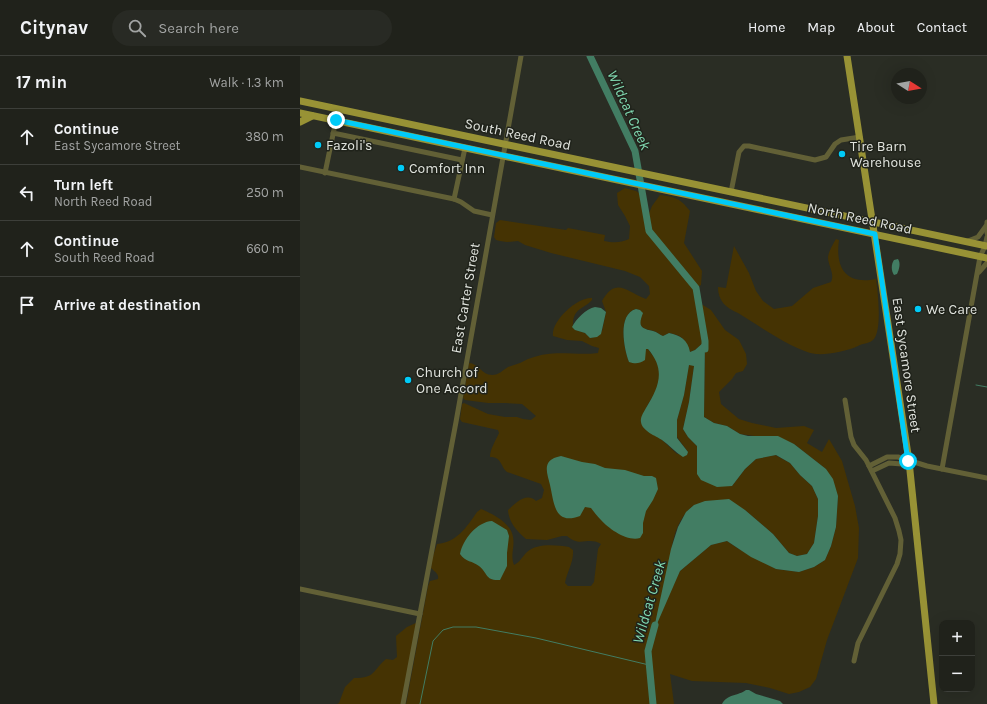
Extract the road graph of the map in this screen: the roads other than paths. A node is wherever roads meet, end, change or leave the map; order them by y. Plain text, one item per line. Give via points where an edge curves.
1 (521, 56) edge
2 (847, 56) edge
3 (300, 101) edge
4 (300, 113) edge
5 (312, 116) junction
6 (336, 120) junction
7 (300, 122) edge
8 (333, 133) junction
9 (860, 137) junction
10 (504, 144) junction
11 (464, 148) junction
12 (502, 156) junction
13 (462, 160) junction
14 (300, 167) edge
15 (325, 173) junction
16 (731, 192) junction
17 (454, 199) junction
18 (728, 203) joint
19 (492, 215) junction
20 (873, 223) junction
21 (987, 224) edge
22 (987, 233) edge
23 (875, 234) junction
24 (987, 237) edge
25 (966, 242) junction
26 (986, 246) edge
27 (984, 258) edge
28 (987, 263) edge
29 (977, 276) junction
30 (845, 400) dead end
31 (908, 461) junction
32 (869, 466) junction
33 (942, 469) junction
34 (872, 471) junction
35 (987, 478) edge
36 (300, 589) edge
37 (420, 614) junction
38 (854, 661) dead end
39 (404, 704) edge
40 (934, 704) edge

1 - 10 street, East Carter Street
2 - 9 main road, East Sycamore Street
3 - 10 main road, South Reed Road
4 - 5 main road, South Reed Road
5 - 6 main road, South Reed Road
5 - 7 main road
6 - 8 street
6 - 11 main road, South Reed Road
8 - 13 street
8 - 15 street
9 - 16 street via 841,140 826,156 815,160 744,146 739,152
9 - 20 main road, East Sycamore Street
10 - 12 street, East Carter Street
10 - 16 main road, South Reed Road
11 - 12 main road, South Reed Road
11 - 13 street
12 - 18 main road, South Reed Road
12 - 19 street, East Carter Street
13 - 17 street
14 - 15 street
15 - 17 street
16 - 20 main road, North Reed Road
17 - 19 street via 474,211
18 - 23 main road, North Reed Road
19 - 37 street, East Carter Street
20 - 23 main road, East Sycamore Street
20 - 25 main road, North Reed Road
21 - 22 street
21 - 25 street via 978,238
23 - 27 main road, North Reed Road
23 - 31 main road, East Sycamore Street
24 - 26 street
25 - 26 main road, North Reed Road
26 - 27 street
27 - 29 street
28 - 29 street
29 - 33 street
30 - 32 street via 851,438
31 - 32 street via 904,458 887,457
31 - 33 street
31 - 34 street via 902,464 889,463
31 - 40 main road, East Sycamore Street
32 - 34 street
33 - 35 street
34 - 38 street via 894,518 901,540 900,554 890,581 858,643
36 - 37 street
37 - 39 street, East Carter Street

